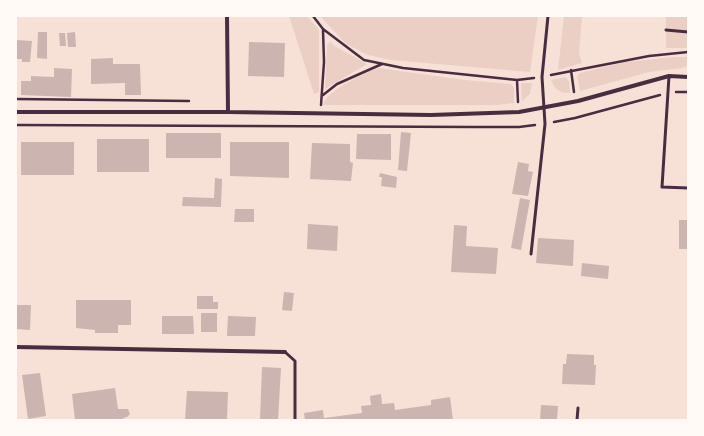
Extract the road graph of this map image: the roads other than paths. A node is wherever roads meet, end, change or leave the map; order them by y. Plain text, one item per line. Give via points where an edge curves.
1 (227, 16) edge
2 (548, 16) edge
3 (666, 30) dead end
4 (688, 32) edge
5 (669, 76) junction
6 (688, 77) edge
7 (546, 108) junction
8 (16, 112) edge
9 (228, 112) junction
10 (688, 188) edge
11 (531, 254) dead end
12 (16, 346) edge
13 (285, 352) joint
14 (578, 408) dead end
15 (295, 420) edge
16 (577, 420) edge

1 - 9 street
2 - 7 lane via 542,77
3 - 4 lane
5 - 6 street
5 - 7 street
5 - 10 lane via 662,187
7 - 9 street via 519,112 431,115
7 - 11 lane
8 - 9 street
12 - 13 street
13 - 15 lane via 295,362
14 - 16 lane

